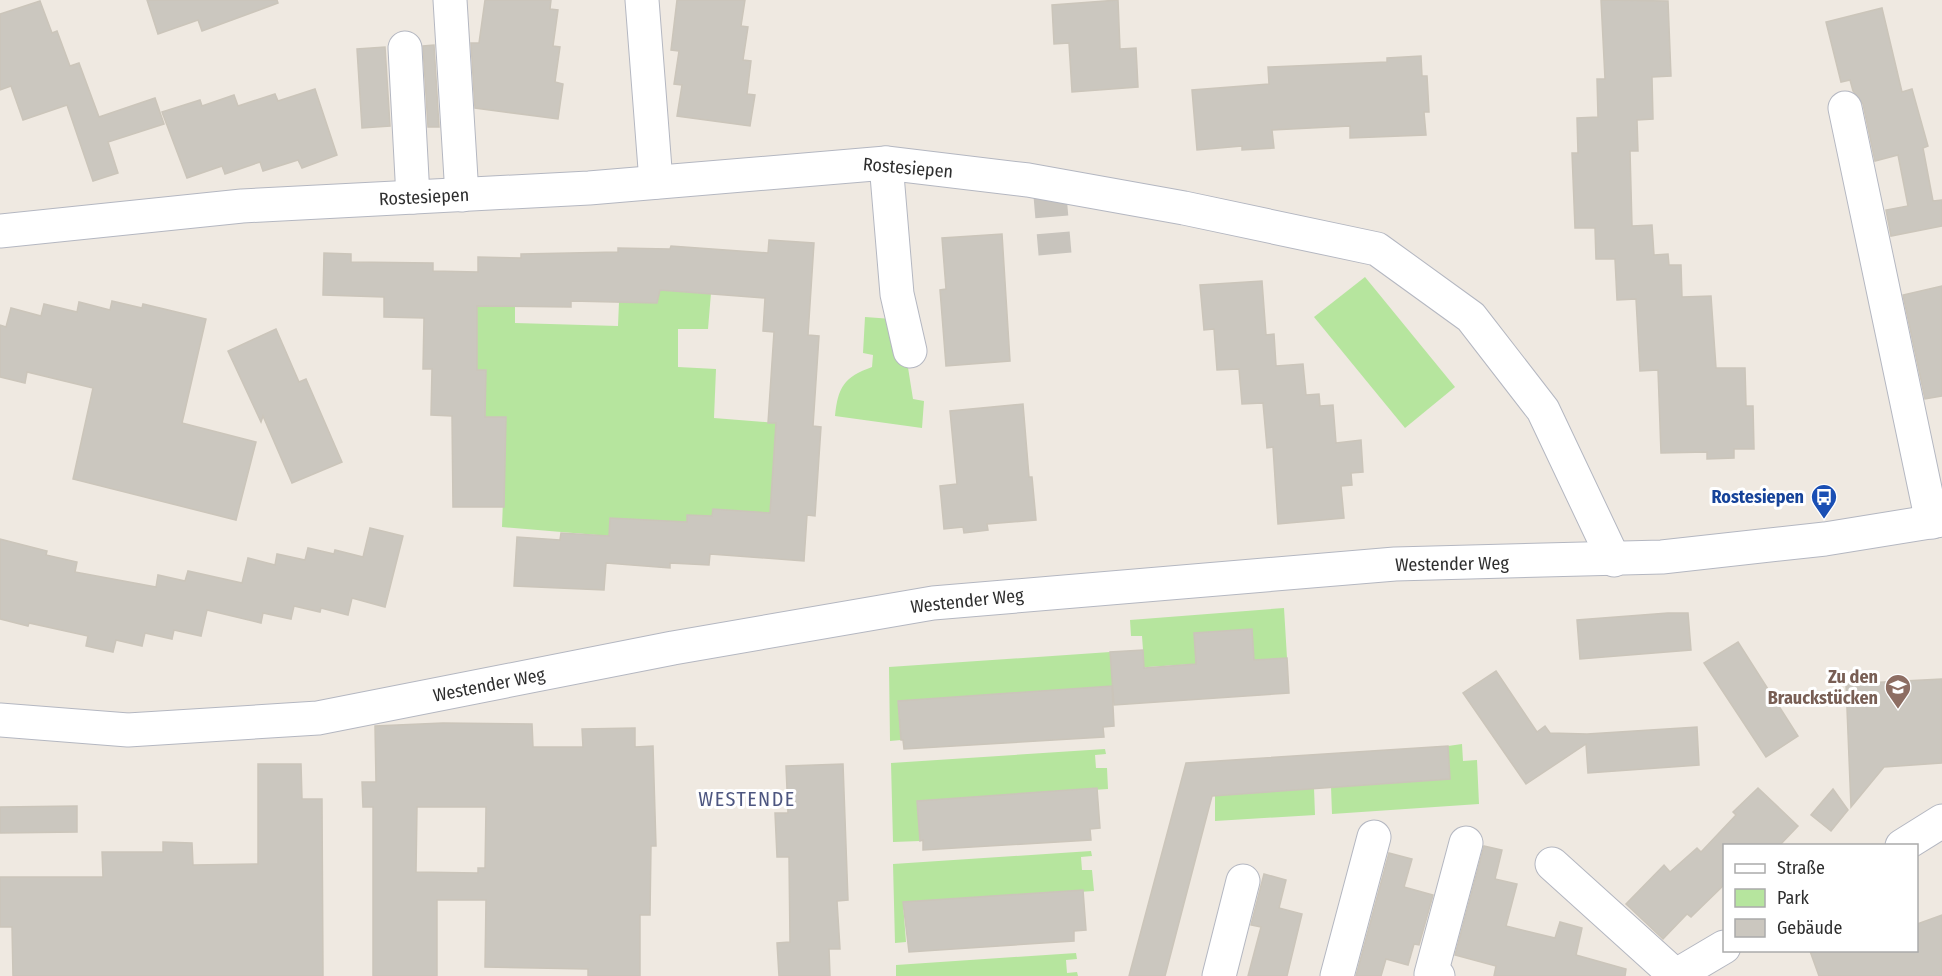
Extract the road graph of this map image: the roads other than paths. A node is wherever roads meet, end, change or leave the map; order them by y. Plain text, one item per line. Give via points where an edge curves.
1 (450, 0) edge
2 (642, 0) edge
3 (405, 48) dead end
4 (1845, 108) dead end
5 (886, 163) junction
6 (656, 182) junction
7 (462, 195) junction
8 (413, 197) junction
9 (0, 231) edge
10 (910, 351) dead end
11 (1937, 507) edge
12 (1614, 560) junction
13 (0, 720) edge
14 (1942, 821) edge
15 (1374, 837) dead end
16 (1466, 843) dead end
17 (1905, 844) edge
18 (1552, 864) dead end
19 (1243, 881) dead end
20 (1723, 948) edge
21 (1219, 976) edge
22 (1337, 976) edge
23 (1438, 976) edge
24 (1675, 976) edge

1 - 7 street
2 - 6 street
3 - 8 street
4 - 11 street
5 - 6 street, Rostesiepen
5 - 10 street via 897,294
5 - 12 street, Rostesiepen via 1065,186 1377,249 1471,317 1543,410
6 - 7 street, Rostesiepen
7 - 8 street, Rostesiepen
8 - 9 street, Rostesiepen via 242,206
11 - 12 street, Westender Weg via 1825,539
12 - 13 street, Westender Weg via 1395,564 933,603 673,648 318,718 128,730
14 - 17 street
15 - 22 street
16 - 23 street via 1431,974
18 - 24 street
19 - 21 street
20 - 24 street

